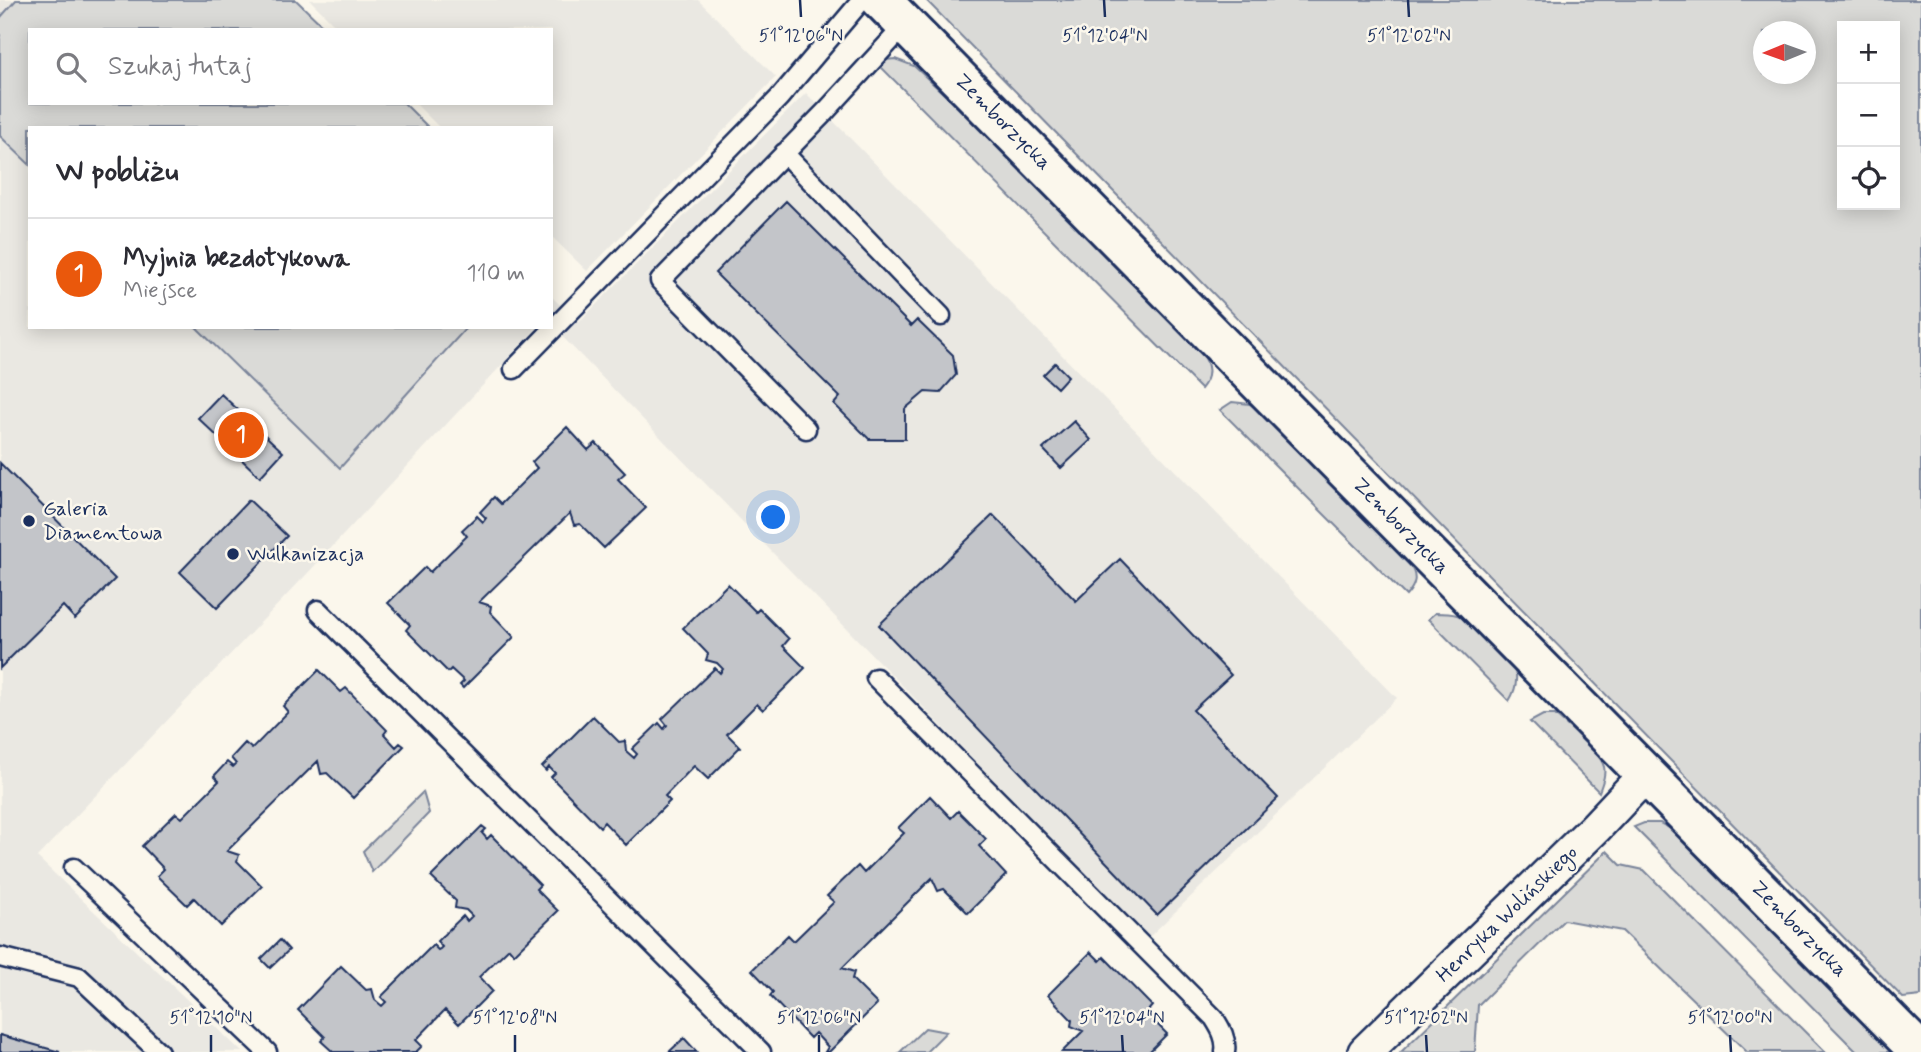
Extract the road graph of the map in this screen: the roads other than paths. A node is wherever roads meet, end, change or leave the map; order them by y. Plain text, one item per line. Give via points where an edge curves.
1 (862, 0) edge
2 (894, 12) edge
3 (784, 153) junction
4 (941, 316) dead end
5 (514, 369) dead end
6 (806, 429) dead end
7 (317, 610) dead end
8 (876, 678) dead end
9 (1646, 774) junction
10 (74, 868) dead end
11 (0, 957) edge
12 (159, 1052) edge
13 (267, 1052) edge
14 (761, 1052) edge
15 (1225, 1052) edge
16 (1365, 1052) edge
17 (1920, 1052) edge

1 - 5 lane via 779,98
2 - 3 lane
2 - 9 street, Zemborzycka
3 - 4 lane
3 - 6 lane via 660,281
7 - 14 lane
8 - 15 lane via 1214,1018 1223,1032
9 - 16 street, Henryka Wolińskiego
9 - 17 street, Zemborzycka
10 - 13 lane
11 - 12 lane via 79,977

